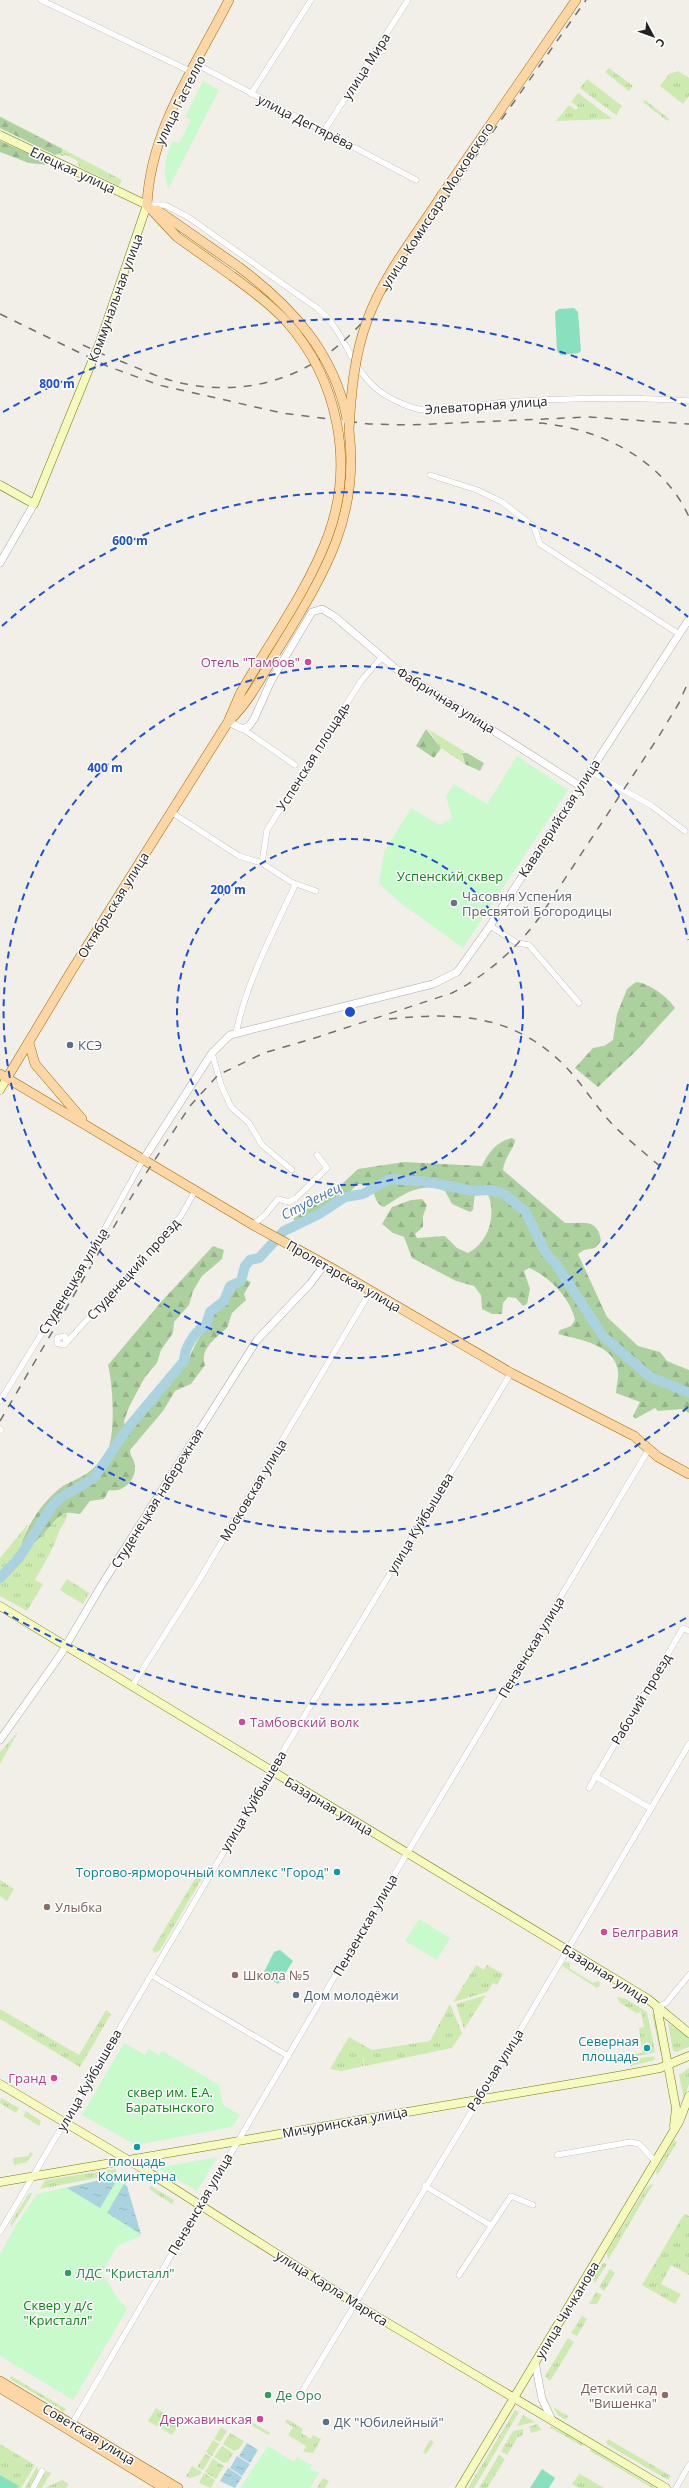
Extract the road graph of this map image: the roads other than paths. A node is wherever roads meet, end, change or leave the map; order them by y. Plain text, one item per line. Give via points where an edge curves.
1 (41, 0) edge
2 (230, 0) edge
3 (311, 0) edge
4 (408, 0) edge
5 (576, 0) edge
6 (194, 68) junction
7 (251, 94) junction
8 (324, 131) junction
9 (0, 135) edge
10 (416, 180) dead end
11 (147, 205) junction
12 (689, 401) edge
13 (349, 430) junction
14 (430, 475) dead end
15 (0, 485) edge
16 (34, 504) junction
17 (0, 563) edge
18 (689, 619) edge
19 (679, 634) junction
20 (382, 657) junction
21 (228, 722) junction
22 (243, 729) junction
23 (295, 765) dead end
24 (590, 771) junction
25 (580, 786) junction
26 (171, 812) junction
27 (685, 831) dead end
28 (262, 863) junction
29 (295, 884) junction
30 (316, 892) dead end
31 (490, 926) junction
32 (579, 1003) dead end
33 (236, 1033) junction
34 (29, 1043) junction
35 (212, 1053) junction
36 (4, 1076) edge
37 (0, 1090) edge
38 (87, 1125) junction
39 (317, 1156) dead end
40 (143, 1160) junction
41 (292, 1170) dead end
42 (195, 1191) junction
43 (255, 1226) junction
44 (325, 1264) junction
45 (370, 1292) junction
46 (66, 1343) dead end
47 (511, 1373) junction
48 (0, 1401) edge
49 (649, 1449) junction
50 (689, 1474) edge
51 (0, 1606) edge
52 (689, 1631) edge
53 (66, 1646) junction
54 (132, 1686) junction
55 (0, 1740) edge
56 (689, 1744) edge
57 (271, 1771) junction
58 (596, 1776) junction
59 (589, 1788) dead end
60 (650, 1808) junction
61 (407, 1853) junction
62 (567, 1949) junction
63 (151, 1975) junction
64 (689, 1975) edge
65 (657, 2007) junction
66 (689, 2033) edge
67 (288, 2056) junction
68 (689, 2056) edge
69 (670, 2065) junction
70 (0, 2084) edge
71 (689, 2096) edge
72 (477, 2100) junction
73 (64, 2122) junction
74 (672, 2130) junction
75 (237, 2141) junction
76 (557, 2155) dead end
77 (127, 2160) junction
78 (655, 2161) junction
79 (33, 2176) junction
80 (0, 2182) edge
81 (424, 2186) junction
82 (533, 2205) dead end
83 (199, 2206) junction
84 (490, 2225) junction
85 (0, 2232) edge
86 (459, 2275) dead end
87 (354, 2303) junction
88 (535, 2362) junction
89 (0, 2381) edge
90 (0, 2388) edge
91 (300, 2395) dead end
92 (514, 2398) junction
93 (552, 2420) junction
94 (70, 2427) junction
95 (689, 2466) edge
96 (42, 2471) dead end
97 (33, 2488) edge
98 (164, 2488) edge
99 (178, 2488) edge
100 (460, 2488) edge
101 (666, 2488) edge
102 (676, 2488) edge

1 - 6 street, улица Дегтярёва
2 - 6 main road, улица Гастелло
3 - 7 street
4 - 8 street, улица Мира
5 - 13 main road, улица Комиссара Московского, bridge via 442,195 391,275 369,316 357,358
6 - 7 street, улица Дегтярёва
6 - 11 main road, улица Гастелло via 157,145
7 - 8 street, улица Дегтярёва
8 - 10 street, улица Дегтярёва
9 - 11 main road, Елецкая улица
11 - 12 street, Элеваторная улица via 165,205 188,217 317,308 335,325 360,374 386,395 416,409 433,410 535,400 648,398
11 - 13 main road, bridge via 162,212 285,305 313,338 334,375
11 - 16 main road, Коммунальная улица via 100,342
11 - 21 main road, bridge via 177,237 276,311 310,353 333,404 338,428 341,462 339,494 328,538 305,584 241,692
13 - 21 main road via 351,480 346,514 337,543 323,574 249,697
14 - 19 street via 477,490 502,502 534,527 540,544
15 - 16 main road
16 - 17 street, Коммунальная улица
18 - 19 street, Кавалерийская улица
19 - 24 street, Кавалерийская улица
20 - 22 street, Фабричная улица via 326,610 318,609 312,612 271,681 252,723
20 - 25 street, Фабричная улица
20 - 28 street, Успенская площадь via 361,681 267,830
21 - 22 street
21 - 26 main road, Октябрьская улица
22 - 23 street
24 - 25 street, Кавалерийская улица
24 - 27 street via 652,806
25 - 31 street, Кавалерийская улица
26 - 28 street via 239,856
26 - 34 main road, Октябрьская улица
28 - 29 street
29 - 30 street
29 - 33 street via 254,972 242,1004
31 - 32 street via 518,943 529,945
31 - 33 street, Кавалерийская улица via 464,964 450,978 443,981
33 - 35 street, Кавалерийская улица via 221,1042
34 - 36 main road, Октябрьская улица
34 - 38 main road via 35,1064
35 - 40 street, Кавалерийская улица
35 - 41 street via 221,1085 231,1107 249,1123 262,1146
36 - 37 main road, Октябрьская улица
36 - 38 main road, Пролетарская улица
38 - 40 main road, Пролетарская улица
39 - 43 street via 326,1168 296,1198 289,1202 278,1200
40 - 42 main road, Пролетарская улица
40 - 48 street, Студенецкая улица via 90,1255
42 - 43 main road, Пролетарская улица
42 - 46 street, Студенецкий проезд via 181,1216
43 - 44 main road, Пролетарская улица
44 - 45 main road, Пролетарская улица
44 - 53 street, Студенецкая набережная via 310,1284 256,1340
45 - 47 main road, Пролетарская улица
45 - 54 street, Московская улица via 202,1576
47 - 49 main road, Пролетарская улица via 634,1436
47 - 57 street, улица Куйбышева
49 - 50 main road, Пролетарская улица via 658,1457
49 - 61 street, Пензенская улица
51 - 53 main road, Базарная улица
52 - 58 street, Рабочий проезд via 683,1628
53 - 54 main road, Базарная улица
53 - 55 street, Студенецкая набережная
54 - 57 main road, Базарная улица
56 - 60 street, Рабочая улица
57 - 61 main road, Базарная улица
57 - 63 street, улица Куйбышева
58 - 59 street, Рабочий проезд
58 - 60 street
60 - 62 street, Рабочая улица
61 - 62 main road, Базарная улица
61 - 67 street, Пензенская улица
62 - 65 main road, Базарная улица
62 - 72 street, Рабочая улица
63 - 67 street
63 - 73 street, улица Куйбышева
64 - 65 street via 666,2003
65 - 66 main road, Базарная улица
65 - 69 main road
67 - 75 street, Пензенская улица
68 - 69 main road, Мичуринская улица
69 - 72 main road, Мичуринская улица
69 - 74 main road via 676,2108
70 - 73 main road, улица Карла Маркса
71 - 74 main road via 684,2112
72 - 75 main road, Мичуринская улица
72 - 81 street, Рабочая улица
73 - 77 main road, улица Карла Маркса
73 - 79 street, улица Куйбышева
74 - 78 main road, улица Чичканова
75 - 77 main road, Мичуринская улица
75 - 83 street, Пензенская улица
76 - 78 street via 631,2142 639,2144
77 - 79 main road, Мичуринская улица
77 - 83 main road, улица Карла Маркса
78 - 88 main road, улица Чичканова
79 - 80 main road, Мичуринская улица
79 - 85 street, улица Куйбышева
81 - 84 street
81 - 87 street, Рабочая улица
82 - 84 street via 511,2196
83 - 87 main road, улица Карла Маркса
83 - 94 street, Пензенская улица
84 - 86 street
87 - 91 street, Рабочая улица
87 - 92 main road, улица Карла Маркса
88 - 92 main road, улица Чичканова
88 - 93 street via 542,2399
89 - 94 main road, Советская улица
90 - 94 main road
92 - 93 main road, улица Карла Маркса
92 - 100 main road, улица Чичканова
93 - 101 main road, улица Карла Маркса
94 - 98 main road
94 - 99 main road, Советская улица
95 - 102 street
96 - 97 street

